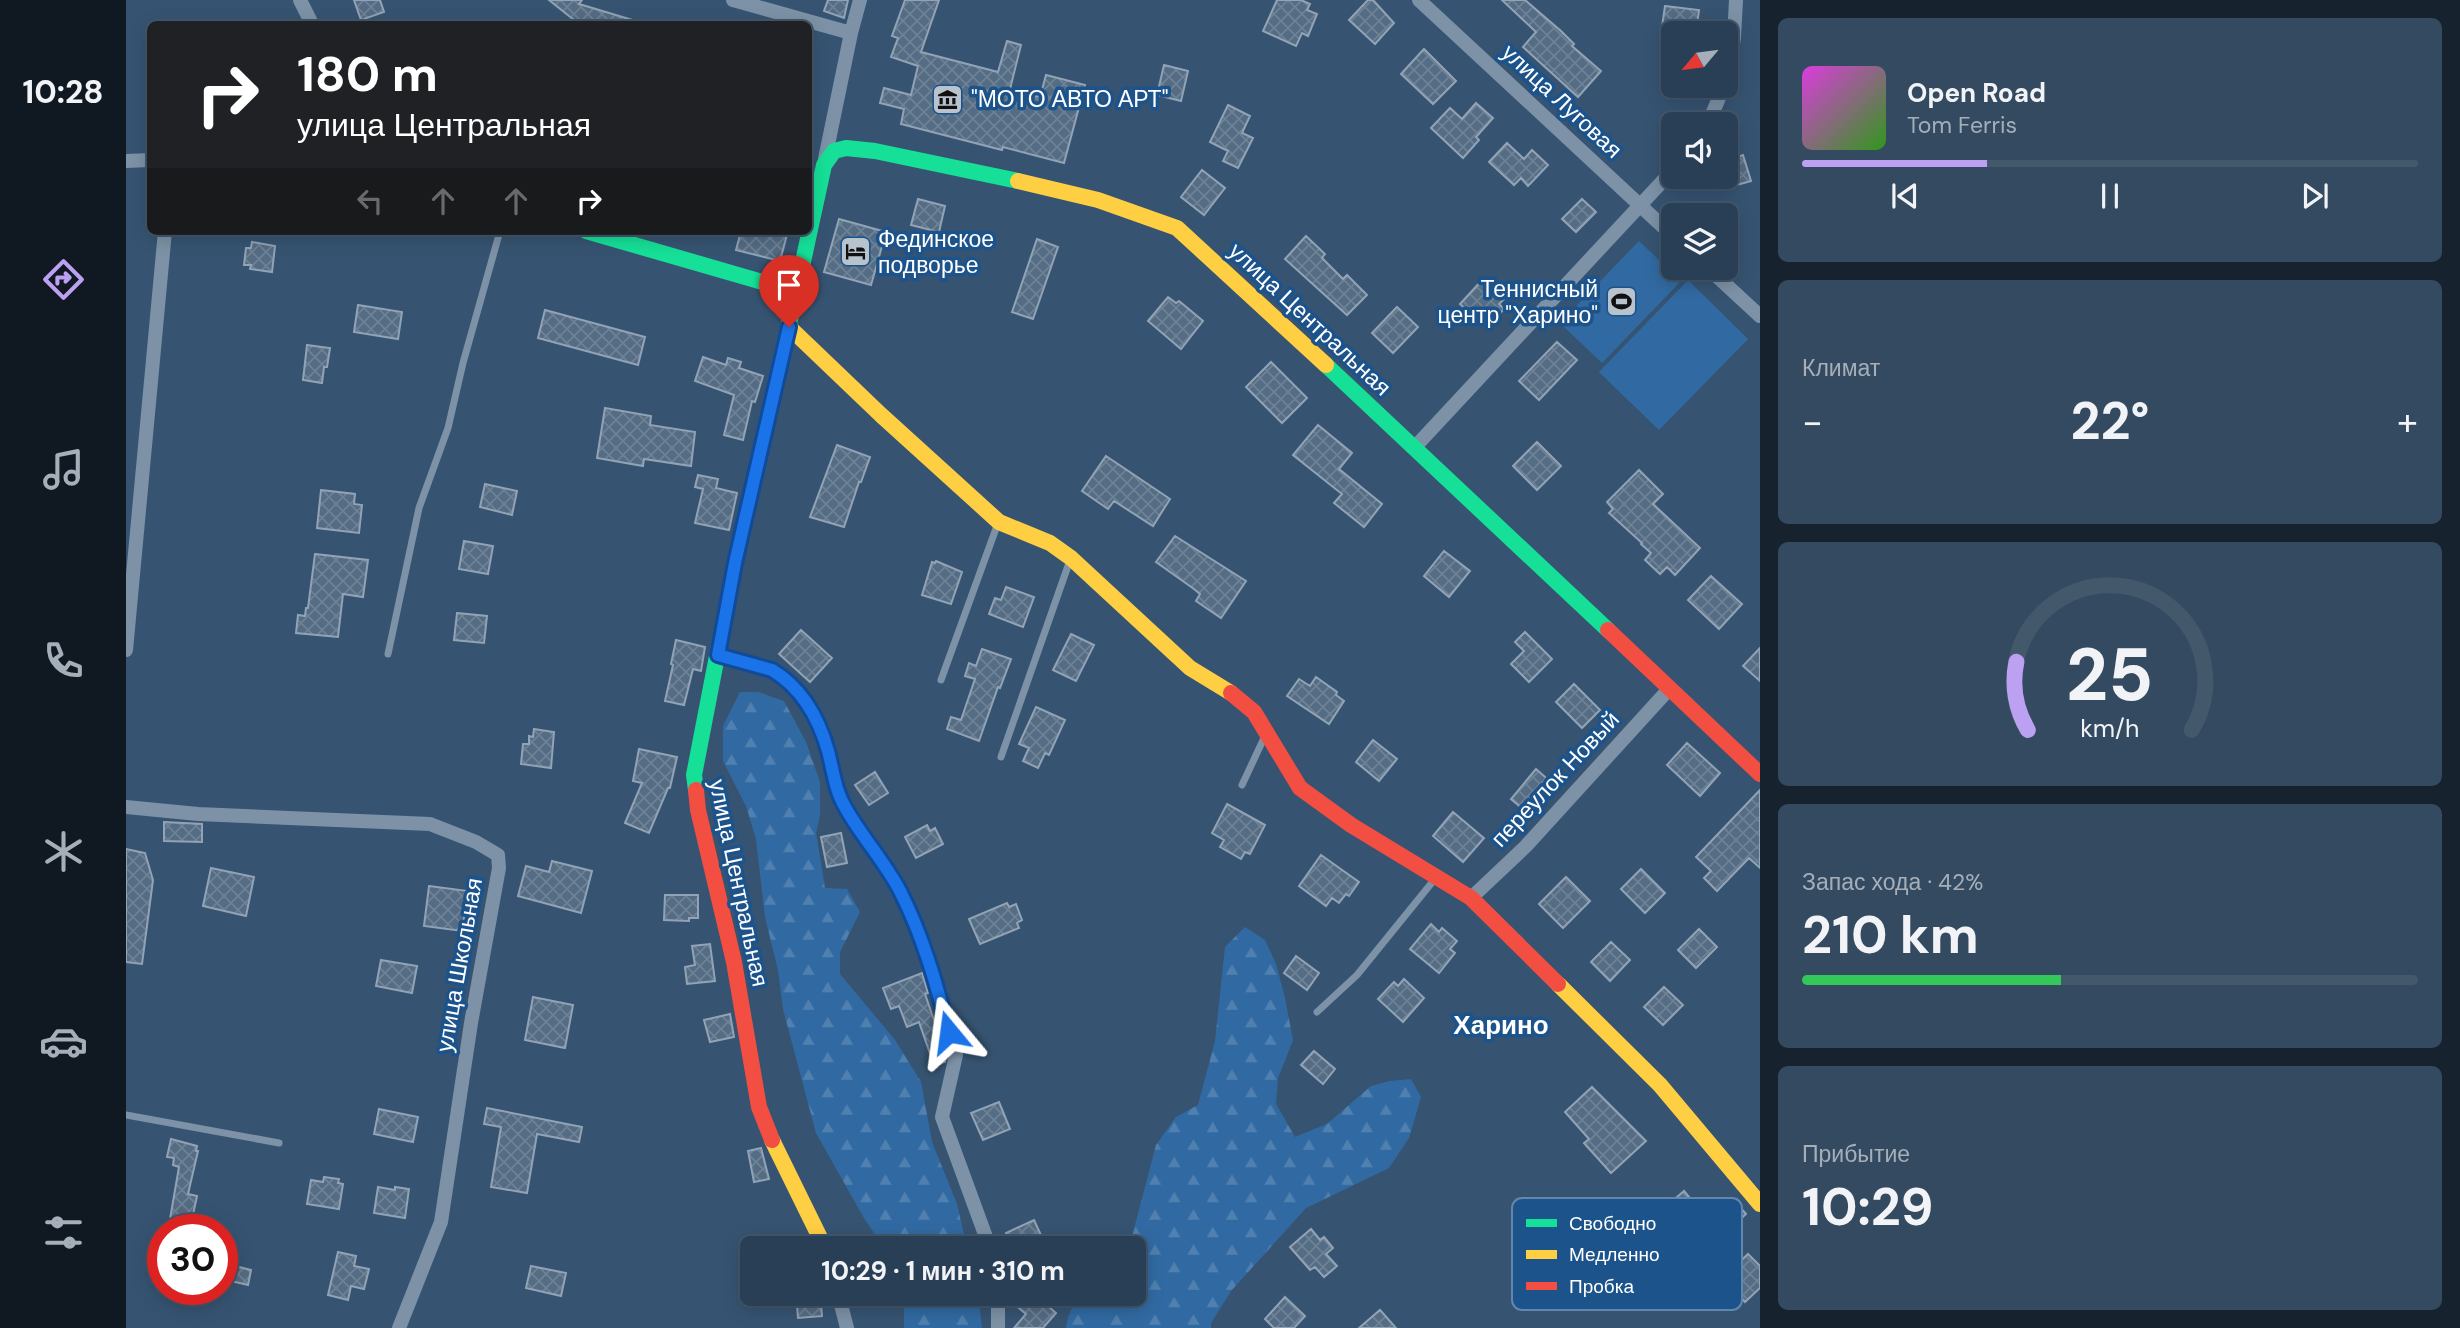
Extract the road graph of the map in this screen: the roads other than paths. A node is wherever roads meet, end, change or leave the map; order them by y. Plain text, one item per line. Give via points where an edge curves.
1 (300, 0) edge
2 (733, 0) edge
3 (860, 0) edge
4 (1419, 0) edge
5 (1736, 0) edge
6 (310, 21) edge
7 (808, 21) edge
8 (1735, 21) edge
9 (812, 22) edge
10 (851, 33) junction
11 (147, 160) edge
12 (126, 161) edge
13 (824, 165) junction
14 (1661, 183) edge
15 (1640, 205) junction
16 (812, 220) edge
17 (1661, 225) edge
18 (165, 235) edge
19 (499, 235) edge
20 (600, 235) edge
21 (809, 235) edge
22 (801, 271) junction
23 (1721, 280) edge
24 (1760, 316) edge
25 (789, 327) junction
26 (1415, 447) junction
27 (999, 522) junction
28 (1071, 558) junction
29 (126, 650) edge
30 (388, 654) dead end
31 (718, 655) junction
32 (941, 680) dead end
33 (1670, 688) junction
34 (1266, 733) junction
35 (1002, 757) dead end
36 (1757, 764) edge
37 (1242, 785) dead end
38 (126, 807) edge
39 (1437, 877) junction
40 (1471, 898) junction
41 (1317, 1012) dead end
42 (126, 1115) edge
43 (279, 1143) dead end
44 (1760, 1204) edge
45 (819, 1236) edge
46 (986, 1236) edge
47 (841, 1306) edge
48 (998, 1306) edge
49 (399, 1328) edge
50 (847, 1328) edge
51 (998, 1328) edge

1 - 6 street
2 - 7 street
3 - 10 street
4 - 15 street, улица Луговая
5 - 8 street
9 - 10 street
10 - 13 street
11 - 12 street
13 - 16 street
13 - 26 street, улица Центральная via 834,151 858,149 1109,202 1177,228
14 - 15 street
15 - 17 street, улица Луговая
15 - 26 street
18 - 29 street
19 - 30 lane via 448,428 419,508
20 - 22 street via 783,288
21 - 22 street
22 - 25 street, улица Центральная
23 - 24 street
25 - 27 street
25 - 31 street, улица Центральная
26 - 33 street, улица Центральная
27 - 28 street via 1049,543
27 - 32 lane
28 - 34 street via 1190,668 1240,698
28 - 35 lane
31 - 45 street, улица Центральная via 694,766 696,801 734,962 758,1107
31 - 46 street via 772,670 809,706 845,807 899,889 923,940 956,1055 942,1117
33 - 36 street, улица Центральная
33 - 40 street, переулок Новый via 1526,846
34 - 37 lane
34 - 39 street via 1300,788
38 - 49 street, улица Школьная via 430,824 499,855 441,1222
39 - 40 street
39 - 41 lane via 1357,975
40 - 44 street via 1660,1085
42 - 43 lane
47 - 50 street
48 - 51 street

